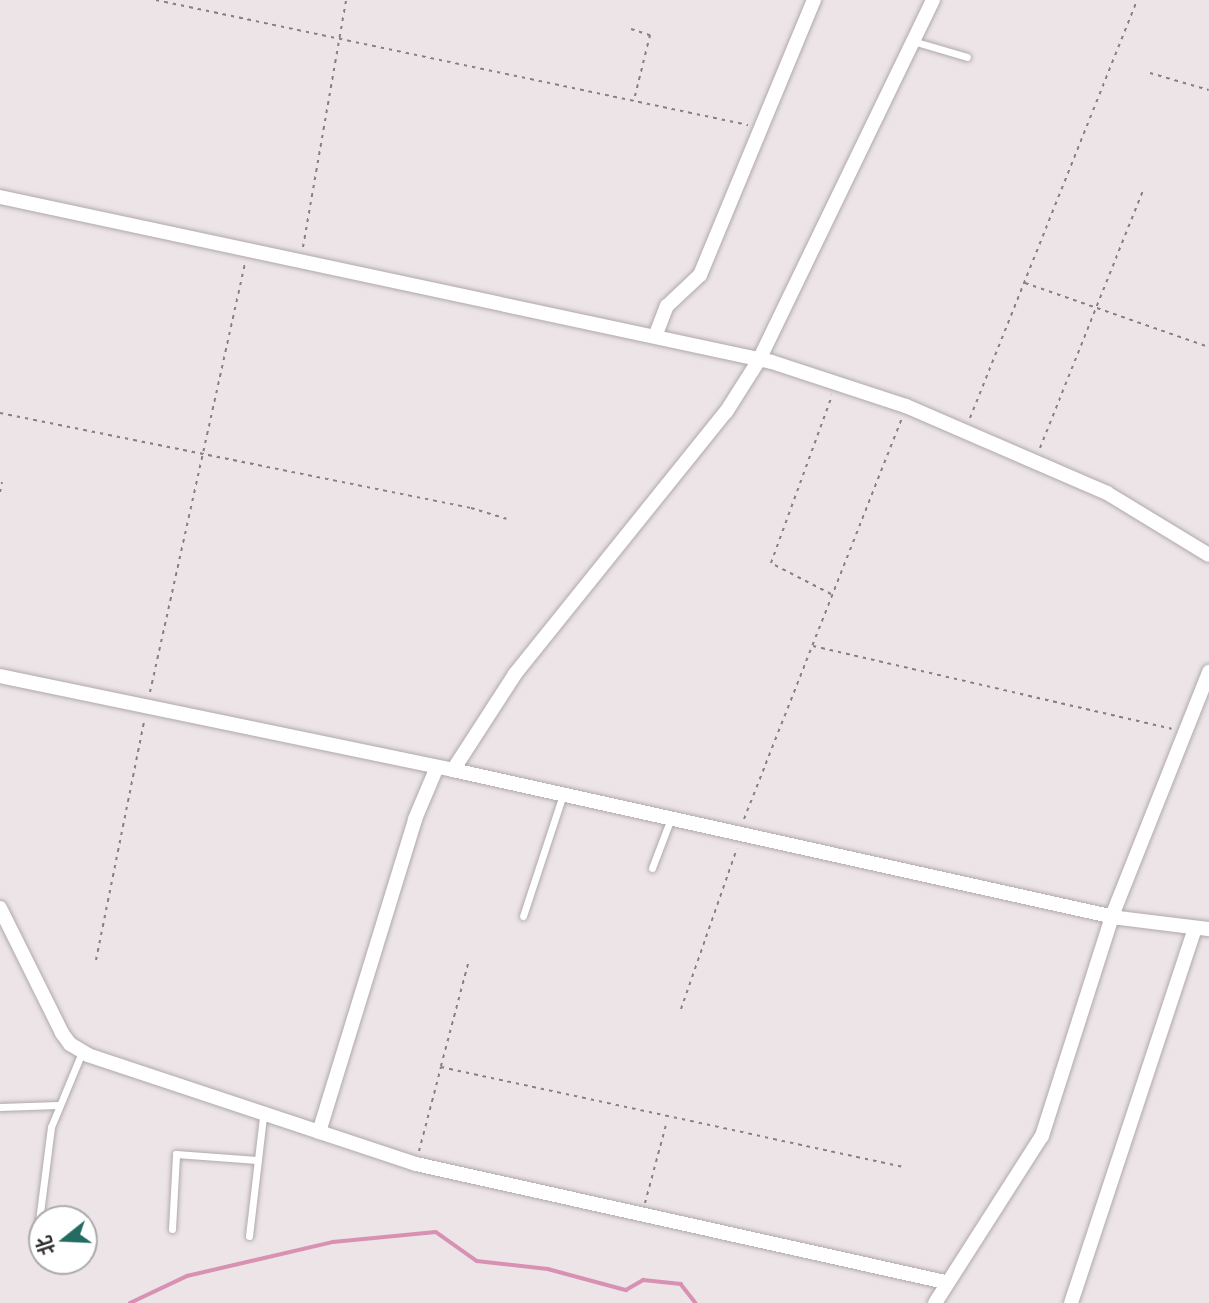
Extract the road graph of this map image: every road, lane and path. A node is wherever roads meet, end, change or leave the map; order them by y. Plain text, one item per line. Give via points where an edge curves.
1 (156, 0) edge
2 (346, 0) edge
3 (814, 0) edge
4 (933, 0) edge
5 (1137, 0) edge
6 (631, 29) dead end
7 (340, 38) junction
8 (916, 42) junction
9 (967, 57) dead end
10 (1150, 73) dead end
11 (1209, 90) edge
12 (634, 101) junction
13 (762, 128) junction
14 (1143, 190) dead end
15 (0, 197) edge
16 (248, 248) junction
17 (301, 259) junction
18 (1025, 283) junction
19 (1096, 305) junction
20 (662, 335) junction
21 (1209, 347) edge
22 (759, 360) junction
23 (837, 383) junction
24 (906, 406) junction
25 (0, 413) edge
26 (965, 432) junction
27 (202, 455) junction
28 (1034, 462) junction
29 (2, 482) dead end
30 (0, 492) edge
31 (506, 519) dead end
32 (1209, 555) edge
33 (832, 595) junction
34 (812, 646) junction
35 (1209, 672) edge
36 (0, 676) edge
37 (147, 705) junction
38 (1185, 734) junction
39 (436, 767) junction
40 (453, 770) junction
41 (563, 794) junction
42 (671, 818) junction
43 (741, 833) junction
44 (652, 869) dead end
45 (0, 908) edge
46 (523, 916) dead end
47 (1115, 917) junction
48 (1202, 930) edge
49 (96, 960) dead end
50 (468, 964) dead end
51 (681, 1009) dead end
52 (82, 1052) junction
53 (441, 1067) junction
54 (58, 1105) junction
55 (0, 1107) edge
56 (262, 1116) junction
57 (668, 1119) junction
58 (319, 1132) junction
59 (257, 1160) junction
60 (416, 1164) junction
61 (902, 1167) dead end
62 (41, 1205) edge
63 (642, 1213) junction
64 (172, 1228) dead end
65 (249, 1236) dead end
66 (945, 1282) junction
67 (935, 1303) edge
68 (1071, 1303) edge

1 - 7 path
2 - 7 path
3 - 13 street
4 - 8 street
5 - 18 path
6 - 12 path via 650,35
7 - 12 path
7 - 17 path
8 - 9 lane
8 - 22 street
10 - 11 path
12 - 13 path
13 - 20 street via 700,275 667,306
14 - 19 path
15 - 16 street
16 - 17 street
16 - 27 path
17 - 20 street
18 - 19 path
18 - 26 path
19 - 21 path
19 - 28 path
20 - 22 street
22 - 23 street
22 - 40 street via 726,412 514,674
23 - 24 street
23 - 33 path via 771,563
24 - 26 street
24 - 33 path
25 - 27 path
26 - 28 street
27 - 31 path via 471,508
27 - 37 path
28 - 32 street via 1107,493
29 - 30 path
33 - 34 path
34 - 38 path
34 - 43 path
35 - 38 street
36 - 37 street
37 - 39 street
37 - 49 path
38 - 47 street
39 - 40 street
39 - 58 street via 415,820
40 - 41 street
41 - 42 street
41 - 46 lane
42 - 43 street
42 - 44 lane
43 - 47 street
43 - 51 path
45 - 52 street via 62,1033
47 - 48 street
47 - 66 street via 1042,1136
48 - 68 street
50 - 53 path
52 - 54 lane
52 - 56 street
53 - 57 path
53 - 60 path
54 - 55 lane
54 - 62 lane
56 - 58 street
56 - 59 lane
57 - 61 path
57 - 63 path
58 - 60 street
59 - 64 lane via 176,1154
59 - 65 lane
60 - 63 street
63 - 66 street
66 - 67 street

